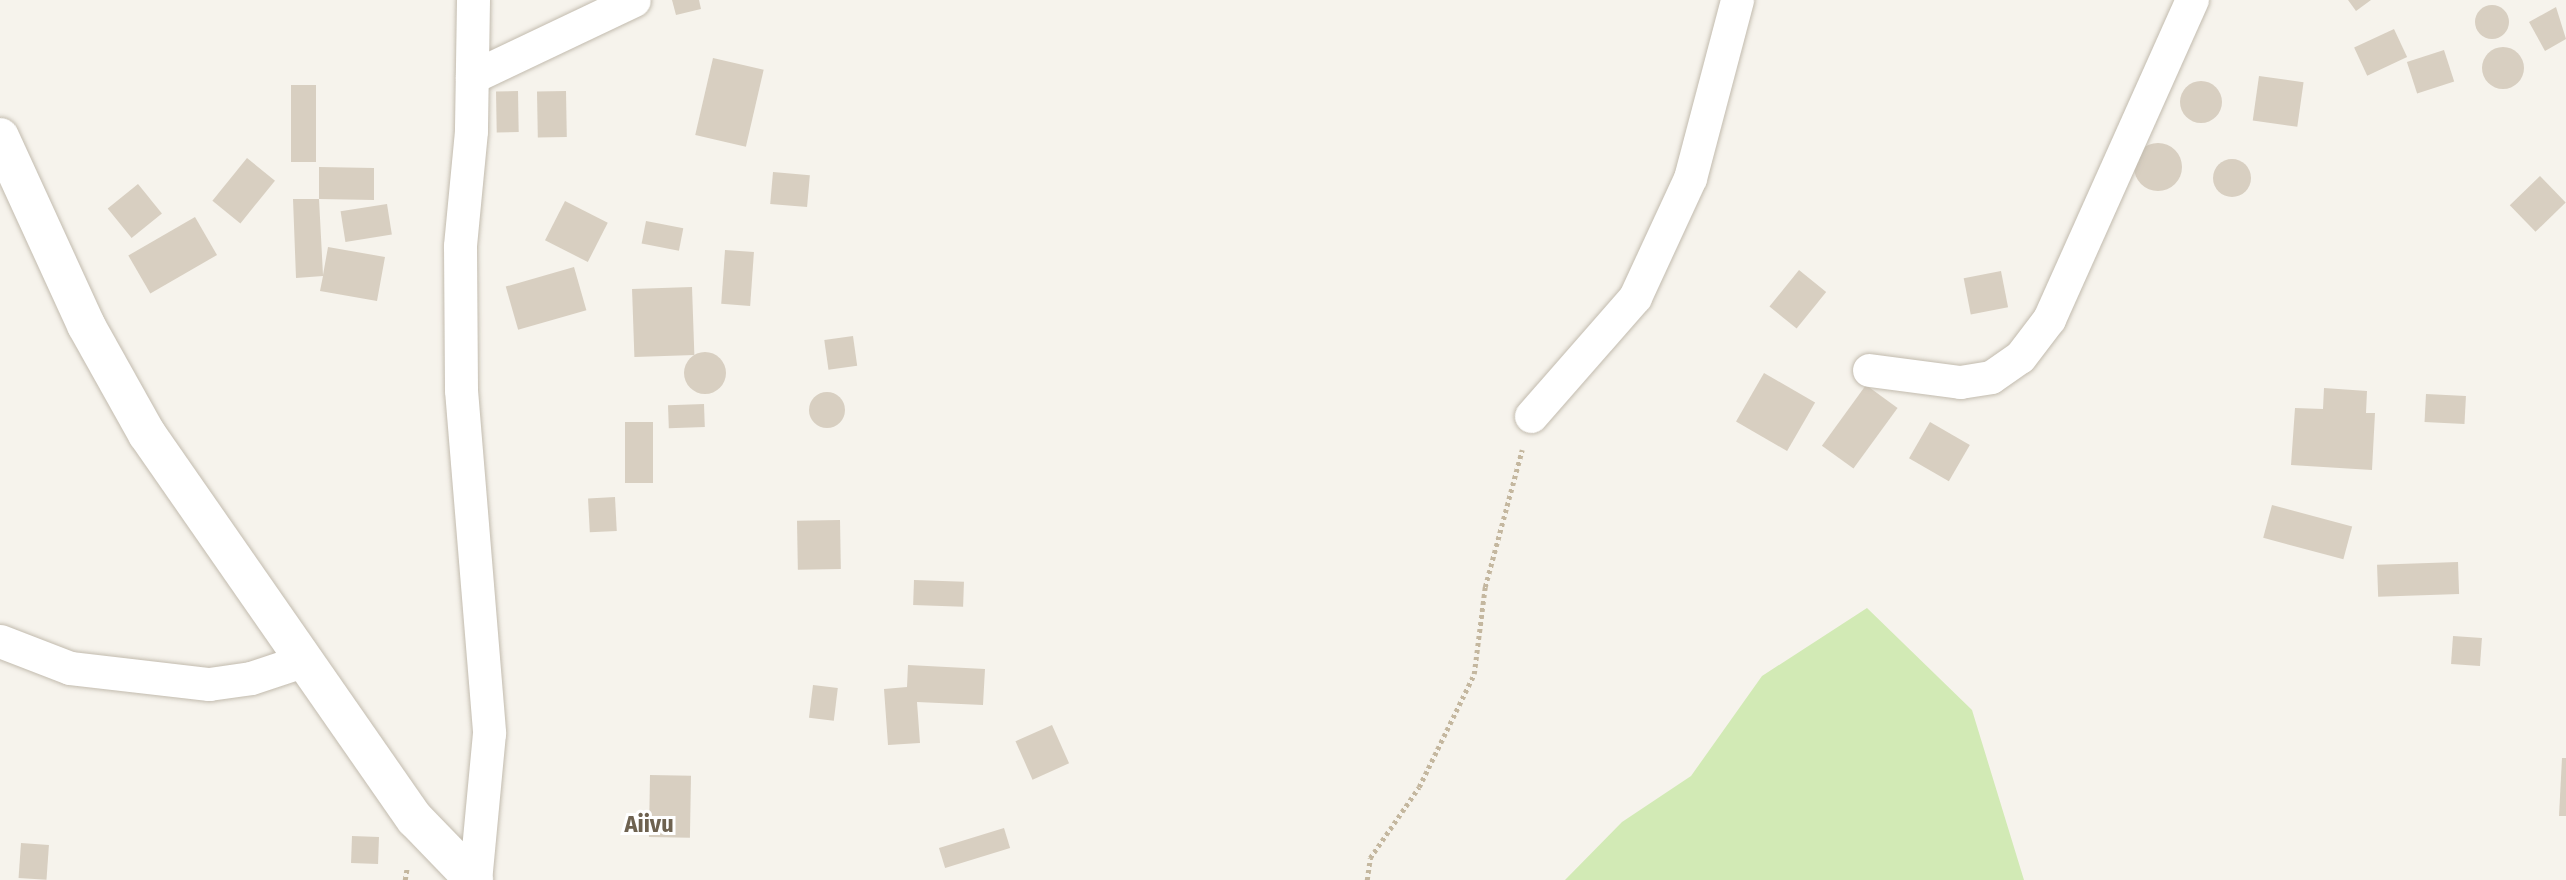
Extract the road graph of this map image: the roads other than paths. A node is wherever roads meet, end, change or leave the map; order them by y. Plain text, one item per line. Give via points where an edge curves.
1 (473, 0) edge
2 (634, 0) edge
3 (1737, 0) edge
4 (2192, 0) edge
5 (472, 76) junction
6 (0, 137) edge
7 (1869, 370) dead end
8 (1531, 416) road end
9 (0, 640) edge
10 (305, 660) junction
11 (474, 880) edge

1 - 5 street
2 - 5 street
3 - 8 street via 1690,178 1635,297
4 - 7 street via 2049,319 2020,357 1991,377 1960,382
5 - 11 street via 460,246 461,390 489,733
6 - 10 street via 86,325 147,434
9 - 10 street via 70,668 209,684 251,678
10 - 11 street via 415,819

